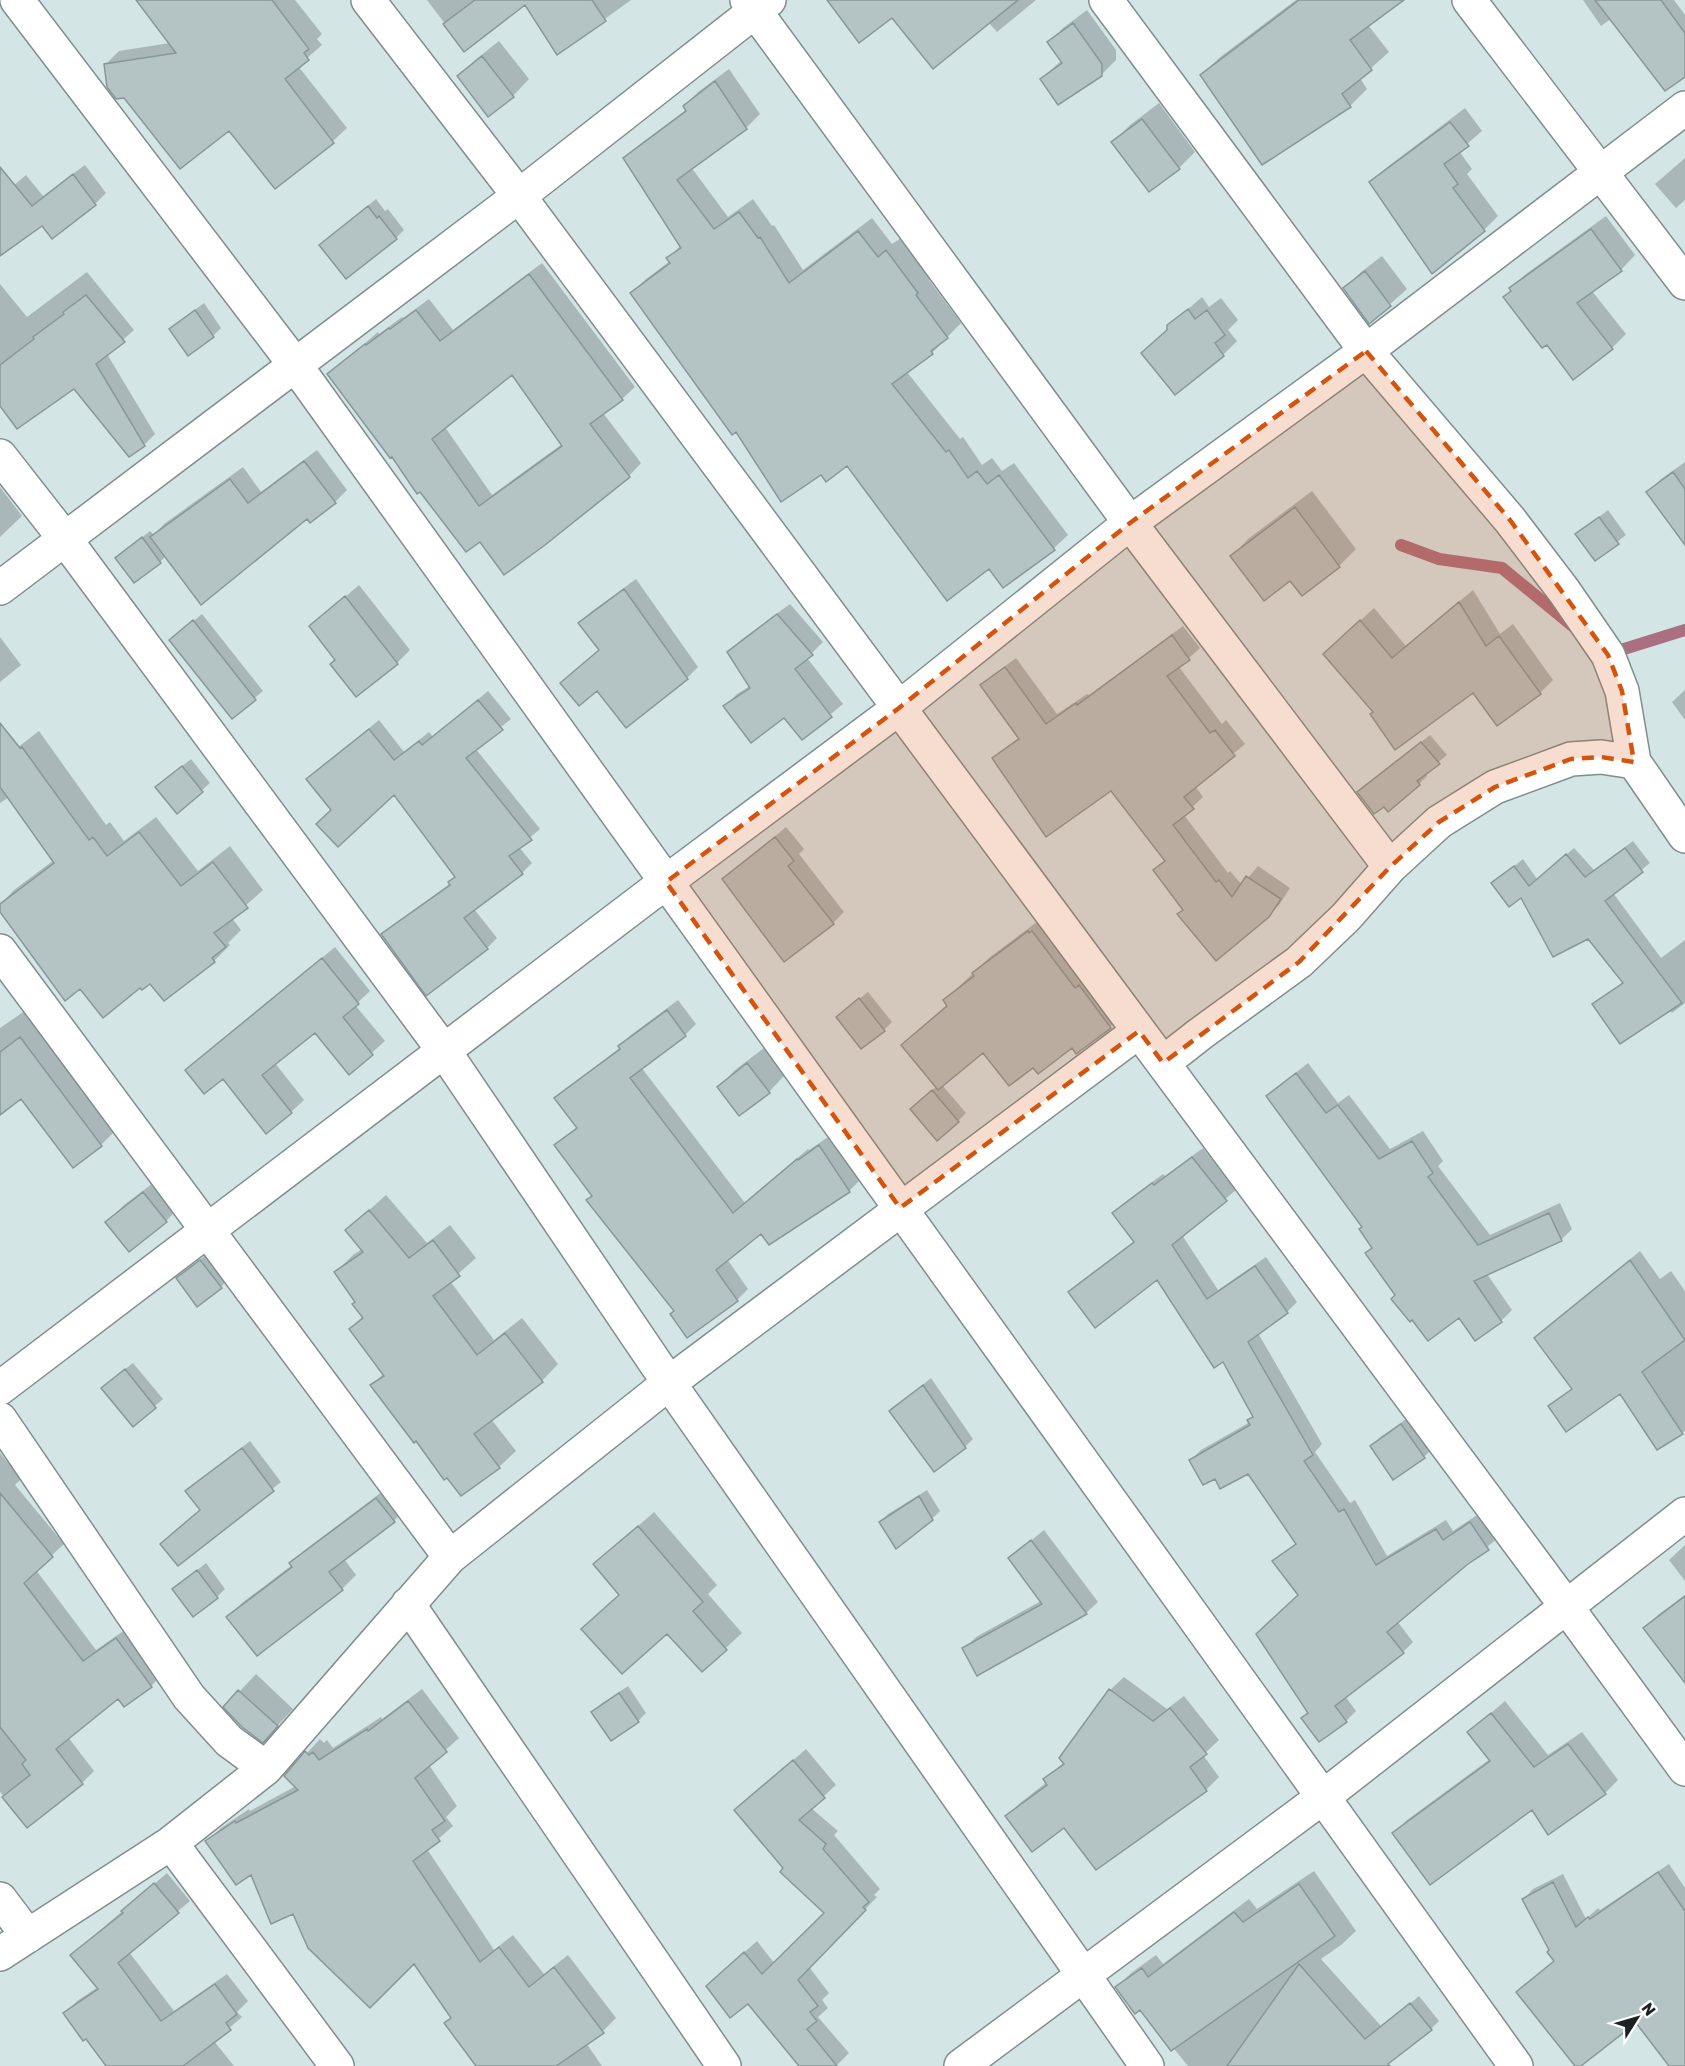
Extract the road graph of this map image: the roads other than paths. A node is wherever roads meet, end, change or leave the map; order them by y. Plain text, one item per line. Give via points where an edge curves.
1 (17, 0) edge
2 (368, 0) edge
3 (1106, 0) edge
4 (1469, 0) edge
5 (757, 4) edge
6 (1685, 108) edge
7 (1599, 172) junction
8 (519, 196) junction
9 (1685, 283) edge
10 (1366, 351) junction
11 (296, 366) junction
12 (0, 456) edge
13 (1130, 523) junction
14 (65, 539) junction
15 (0, 588) edge
16 (899, 708) junction
17 (1634, 762) junction
18 (1685, 836) edge
19 (1390, 867) junction
20 (666, 882) junction
21 (0, 951) edge
22 (1139, 1031) junction
23 (444, 1051) junction
24 (1163, 1063) junction
25 (900, 1208) junction
26 (207, 1230) junction
27 (669, 1383) junction
28 (0, 1388) edge
29 (0, 1419) edge
30 (1685, 1514) edge
31 (450, 1557) junction
32 (408, 1604) junction
33 (1566, 1606) junction
34 (266, 1768) junction
35 (1685, 1769) edge
36 (1323, 1797) junction
37 (171, 1843) junction
38 (0, 1899) edge
39 (28, 1936) junction
40 (0, 1954) edge
41 (1083, 1976) junction
42 (337, 2066) edge
43 (724, 2066) edge
44 (961, 2066) edge
45 (1147, 2066) edge
46 (1516, 2066) edge

1 - 11 street
2 - 8 street
3 - 10 street
4 - 7 street
5 - 8 street
5 - 13 street
6 - 7 street
7 - 9 street
7 - 10 street
8 - 11 street
8 - 16 street
10 - 13 street
10 - 17 street via 1510,520 1608,655 1622,691
11 - 14 street
11 - 20 street
12 - 14 street
13 - 16 street
13 - 19 street
14 - 15 street
14 - 23 street
16 - 20 street
16 - 22 street
17 - 18 street
17 - 19 street via 1601,757 1571,759 1495,787 1439,822
19 - 24 street via 1299,962
20 - 23 street
20 - 25 street
21 - 26 street
22 - 24 street
22 - 25 street
23 - 26 street
23 - 27 street
24 - 33 street
25 - 27 street
25 - 36 street
26 - 28 street
26 - 31 street
27 - 31 street
27 - 41 street
29 - 34 street via 189,1697 229,1741
30 - 33 street
31 - 32 street
32 - 34 street
32 - 43 street
33 - 35 street
33 - 36 street
34 - 37 street
36 - 41 street
36 - 46 street
37 - 39 street
37 - 42 street
38 - 39 street
39 - 40 street
41 - 44 street
41 - 45 street

